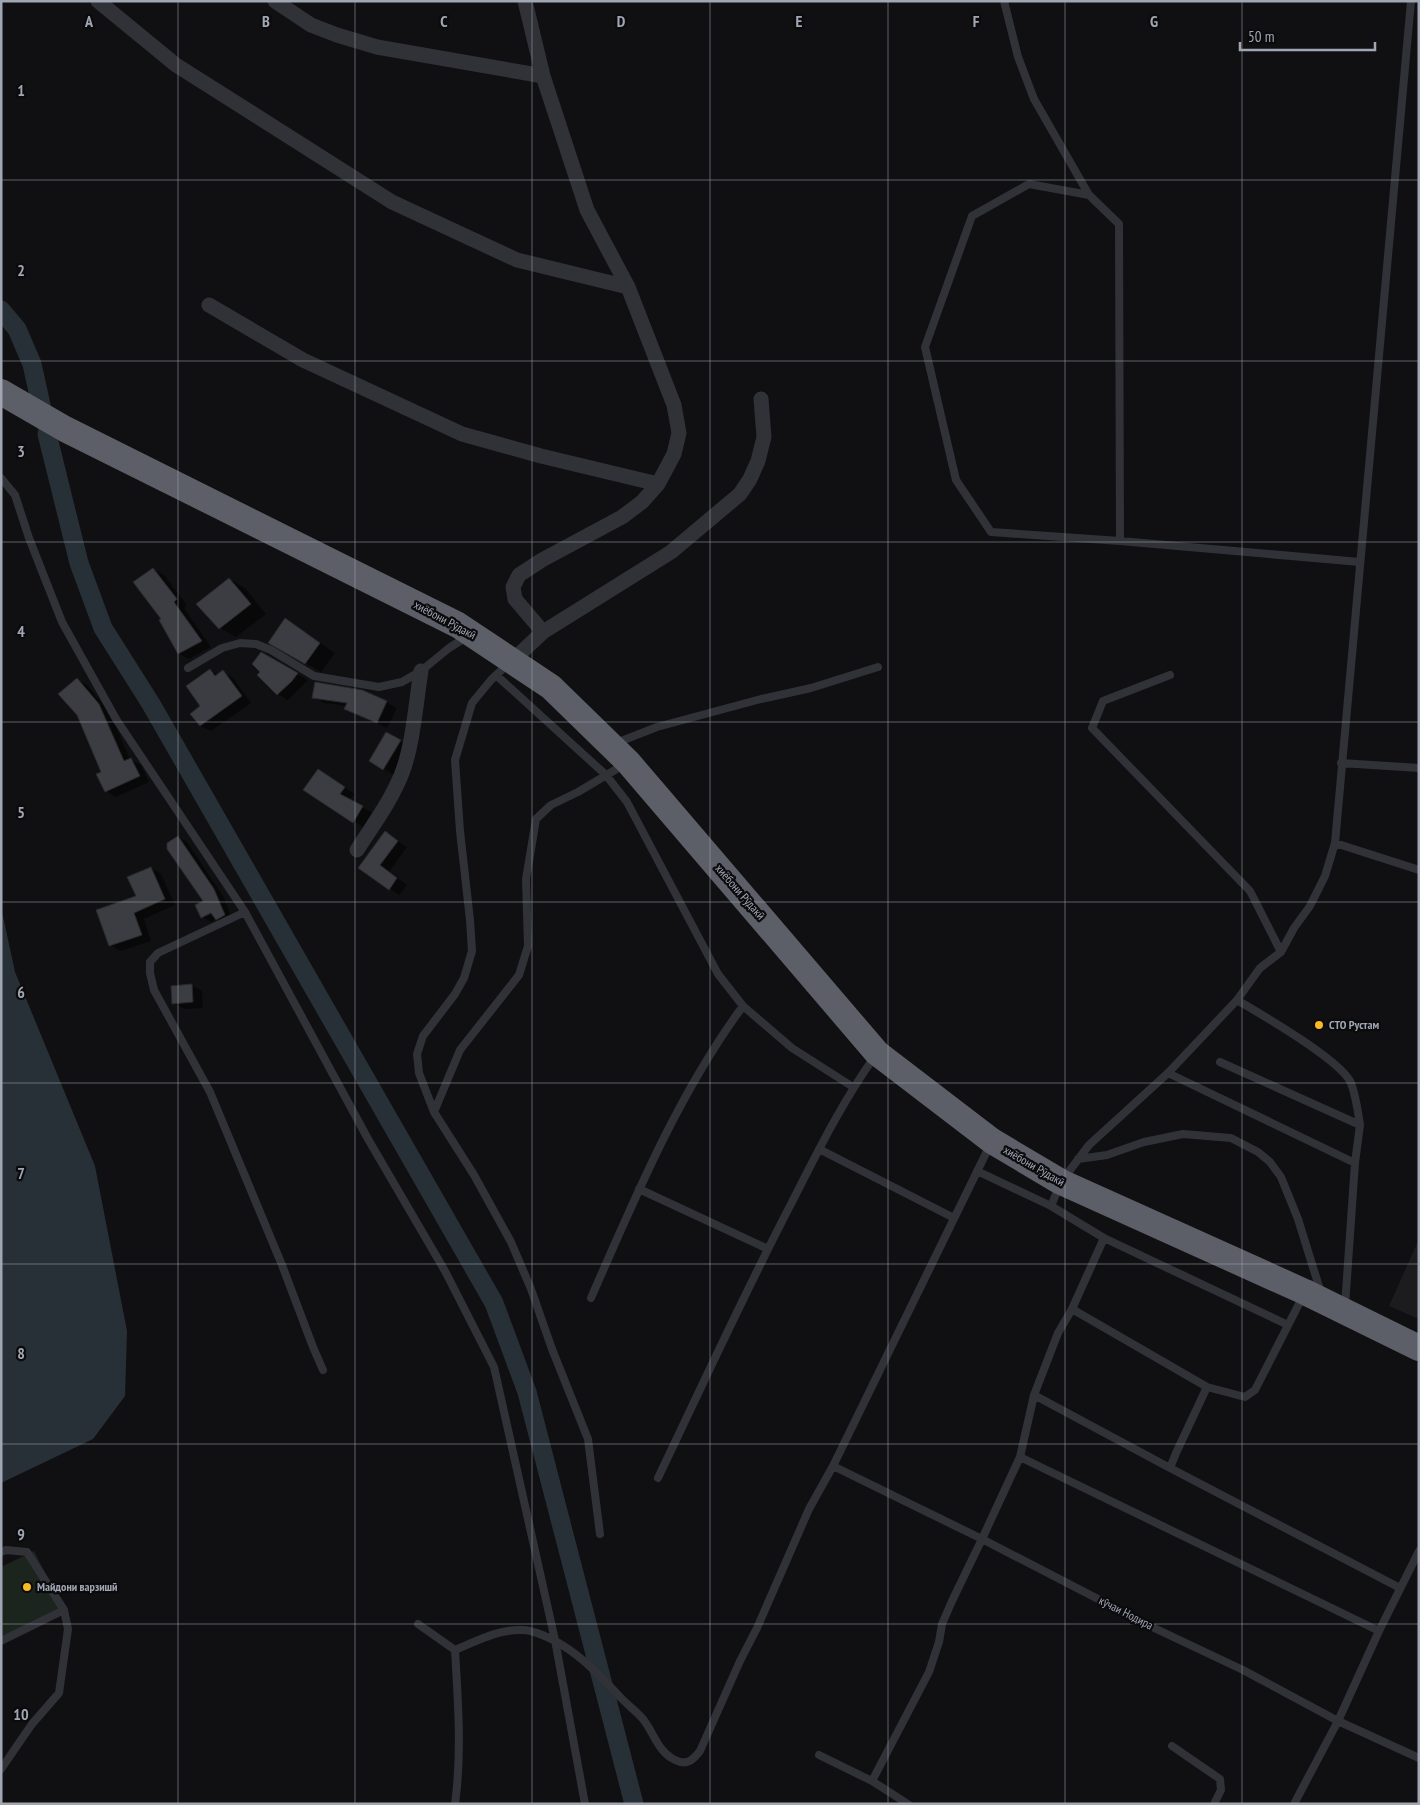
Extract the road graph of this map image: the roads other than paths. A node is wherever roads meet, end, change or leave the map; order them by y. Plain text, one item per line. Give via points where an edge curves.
1 (98, 1) edge
2 (275, 1) edge
3 (525, 1) edge
4 (1004, 1) edge
5 (1411, 1) edge
6 (543, 76) junction
7 (1090, 195) junction
8 (628, 287) junction
9 (209, 305) dead end
10 (3, 393) edge
11 (761, 398) dead end
12 (1, 478) edge
13 (658, 484) junction
14 (1120, 541) junction
15 (1360, 562) junction
16 (543, 632) junction
17 (472, 633) junction
18 (878, 667) dead end
19 (188, 668) dead end
20 (504, 668) junction
21 (421, 671) junction
22 (1170, 675) dead end
23 (615, 761) junction
24 (1341, 763) junction
25 (1419, 768) edge
26 (1335, 843) junction
27 (357, 850) dead end
28 (1419, 870) edge
29 (245, 912) junction
30 (1281, 952) junction
31 (1237, 1000) junction
32 (743, 1006) junction
33 (877, 1053) junction
34 (1220, 1062) dead end
35 (1168, 1073) junction
36 (853, 1087) junction
37 (434, 1112) junction
38 (1360, 1125) junction
39 (992, 1142) junction
40 (819, 1149) junction
41 (1078, 1159) junction
42 (1355, 1163) junction
43 (977, 1171) junction
44 (1061, 1182) junction
45 (638, 1189) junction
46 (1050, 1206) junction
47 (954, 1218) junction
48 (1104, 1238) junction
49 (768, 1249) junction
50 (591, 1298) dead end
51 (1325, 1302) junction
52 (1072, 1309) junction
53 (1288, 1325) junction
54 (1419, 1348) edge
55 (323, 1370) dead end
56 (1207, 1387) junction
57 (1034, 1396) junction
58 (1020, 1457) junction
59 (833, 1466) junction
60 (1170, 1468) junction
61 (658, 1478) dead end
62 (600, 1534) dead end
63 (982, 1540) junction
64 (1419, 1551) edge
65 (1, 1552) edge
66 (1400, 1588) junction
67 (64, 1610) junction
68 (418, 1624) dead end
69 (1379, 1631) junction
70 (555, 1640) junction
71 (1, 1641) edge
72 (455, 1650) junction
73 (1338, 1721) junction
74 (1172, 1746) dead end
75 (819, 1755) dead end
76 (1419, 1758) edge
77 (1, 1769) edge
78 (872, 1781) junction
79 (455, 1804) edge
80 (585, 1804) edge
81 (908, 1804) edge
82 (1214, 1804) edge
83 (1294, 1804) edge

1 - 8 street via 176,65 392,202 517,260
2 - 6 street via 311,25 376,48
3 - 6 street
4 - 7 lane via 1018,57 1034,99
5 - 15 lane
6 - 8 street via 587,210
7 - 14 lane via 1119,224
7 - 14 lane via 1029,184 972,216 925,347 956,480 991,532
8 - 13 street via 674,404 679,433 674,454
9 - 13 street via 303,360 462,434
10 - 17 highway, хиёбони Рӯдакӣ via 64,429
11 - 16 street via 764,437 758,461 740,494 671,552
12 - 29 lane via 15,495 62,622 116,719
13 - 16 street via 622,517 519,575 513,587 515,599
14 - 15 lane
15 - 24 lane
16 - 20 street
17 - 20 highway, хиёбони Рӯдакӣ
17 - 21 lane
18 - 23 lane via 812,688 657,727
19 - 21 lane via 222,648 256,644 314,676 379,687 402,682
20 - 23 highway, хиёбони Рӯдакӣ via 551,687
20 - 37 lane via 472,704 455,760 472,951 464,978 423,1036 417,1054 419,1073
21 - 27 street via 402,772
22 - 30 lane via 1103,701 1092,728 1250,891
23 - 32 lane via 627,802 718,974
23 - 33 highway, хиёбони Рӯдакӣ
23 - 37 lane via 578,792 551,804 536,819 526,879 528,946 519,975 460,1050
24 - 25 lane
24 - 26 lane
26 - 28 lane
26 - 30 lane via 1314,899
29 - 55 lane via 158,953 150,962 150,973 154,990 210,1092
29 - 70 lane via 368,1139 445,1271 494,1367
30 - 31 lane via 1260,968
31 - 35 lane
31 - 38 lane via 1343,1072 1351,1083
32 - 36 lane via 792,1048
32 - 45 lane via 718,1039
33 - 36 lane
33 - 39 highway, хиёбони Рӯдакӣ
34 - 38 lane
35 - 41 lane via 1089,1145
35 - 42 lane
36 - 40 lane
37 - 62 lane via 511,1242 531,1289 588,1439
38 - 42 lane
39 - 43 lane
39 - 44 highway, хиёбони Рӯдакӣ
40 - 47 lane
40 - 49 lane
41 - 44 lane
41 - 51 lane via 1107,1155 1144,1142 1183,1134 1231,1138 1258,1152 1281,1178
42 - 51 lane
43 - 46 lane
43 - 47 lane
44 - 46 lane
44 - 51 highway, хиёбони Рӯдакӣ
45 - 49 lane
45 - 50 lane
46 - 48 lane
47 - 59 lane
48 - 52 lane
48 - 53 lane
49 - 61 lane
51 - 53 lane
51 - 54 highway, хиёбони Рӯдакӣ
52 - 56 lane
52 - 57 lane via 1058,1334
53 - 56 lane via 1250,1395 1245,1397
56 - 60 lane
57 - 58 lane
57 - 60 lane
58 - 63 lane
58 - 69 lane
59 - 63 lane, кӯчаи Нодира
59 - 70 lane via 809,1509 757,1628 693,1760 684,1764 663,1753 643,1720 606,1682
60 - 66 lane
63 - 73 lane, кӯчаи Нодира
63 - 78 lane via 942,1624 929,1672
64 - 66 lane
65 - 67 lane via 27,1552
66 - 69 lane
67 - 71 lane
67 - 77 lane via 68,1629 59,1693 32,1724
68 - 72 lane
69 - 73 lane
70 - 72 lane via 525,1630 508,1631 492,1634
70 - 80 lane
72 - 79 lane via 459,1707
73 - 76 lane, кӯчаи Нодира
73 - 83 lane
74 - 82 lane via 1220,1779 1221,1790
75 - 78 lane
78 - 81 lane

